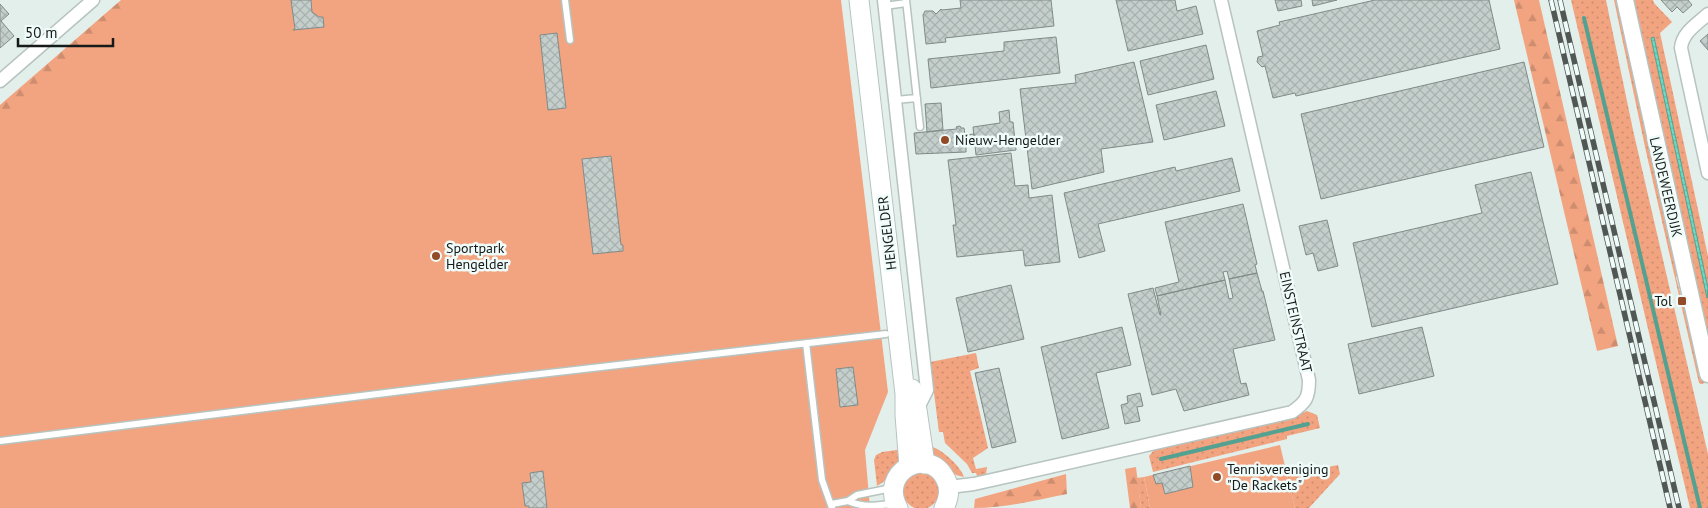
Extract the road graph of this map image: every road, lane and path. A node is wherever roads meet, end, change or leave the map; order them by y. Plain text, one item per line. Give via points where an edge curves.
1 (93, 0) edge
2 (565, 0) edge
3 (859, 0) edge
4 (866, 0) edge
5 (1221, 0) edge
6 (1624, 0) edge
7 (906, 2) edge
8 (884, 3) edge
9 (1708, 14) edge
10 (570, 40) dead end
11 (0, 81) edge
12 (917, 98) junction
13 (895, 100) junction
14 (920, 126) dead end
15 (1708, 173) edge
16 (886, 334) dead end
17 (806, 343) junction
18 (1708, 374) edge
19 (918, 410) junction
20 (0, 441) edge
21 (917, 465) junction
22 (949, 488) junction
23 (895, 499) edge
24 (848, 501) junction
25 (832, 506) edge
26 (944, 508) edge

1 - 11 street
2 - 10 lane
3 - 21 main road, HENGELDER via 905,415
4 - 19 main road, HENGELDER via 912,392
5 - 22 street, EINSTEINSTRAAT via 1309,380 1309,393 1304,403 1292,412
6 - 18 street, LANDEWEERDIJK
7 - 8 lane
7 - 12 lane
8 - 13 street, HENGELDER
9 - 15 street via 1685,35 1681,48
12 - 13 lane
12 - 14 lane
13 - 19 street, HENGELDER via 927,390
16 - 17 lane
17 - 20 lane
17 - 25 lane via 822,480
19 - 21 main road, HENGELDER
21 - 22 main road via 938,469
21 - 23 main road via 898,475
22 - 26 main road
23 - 24 lane via 857,495
23 - 24 lane via 876,506 857,506
24 - 25 lane

